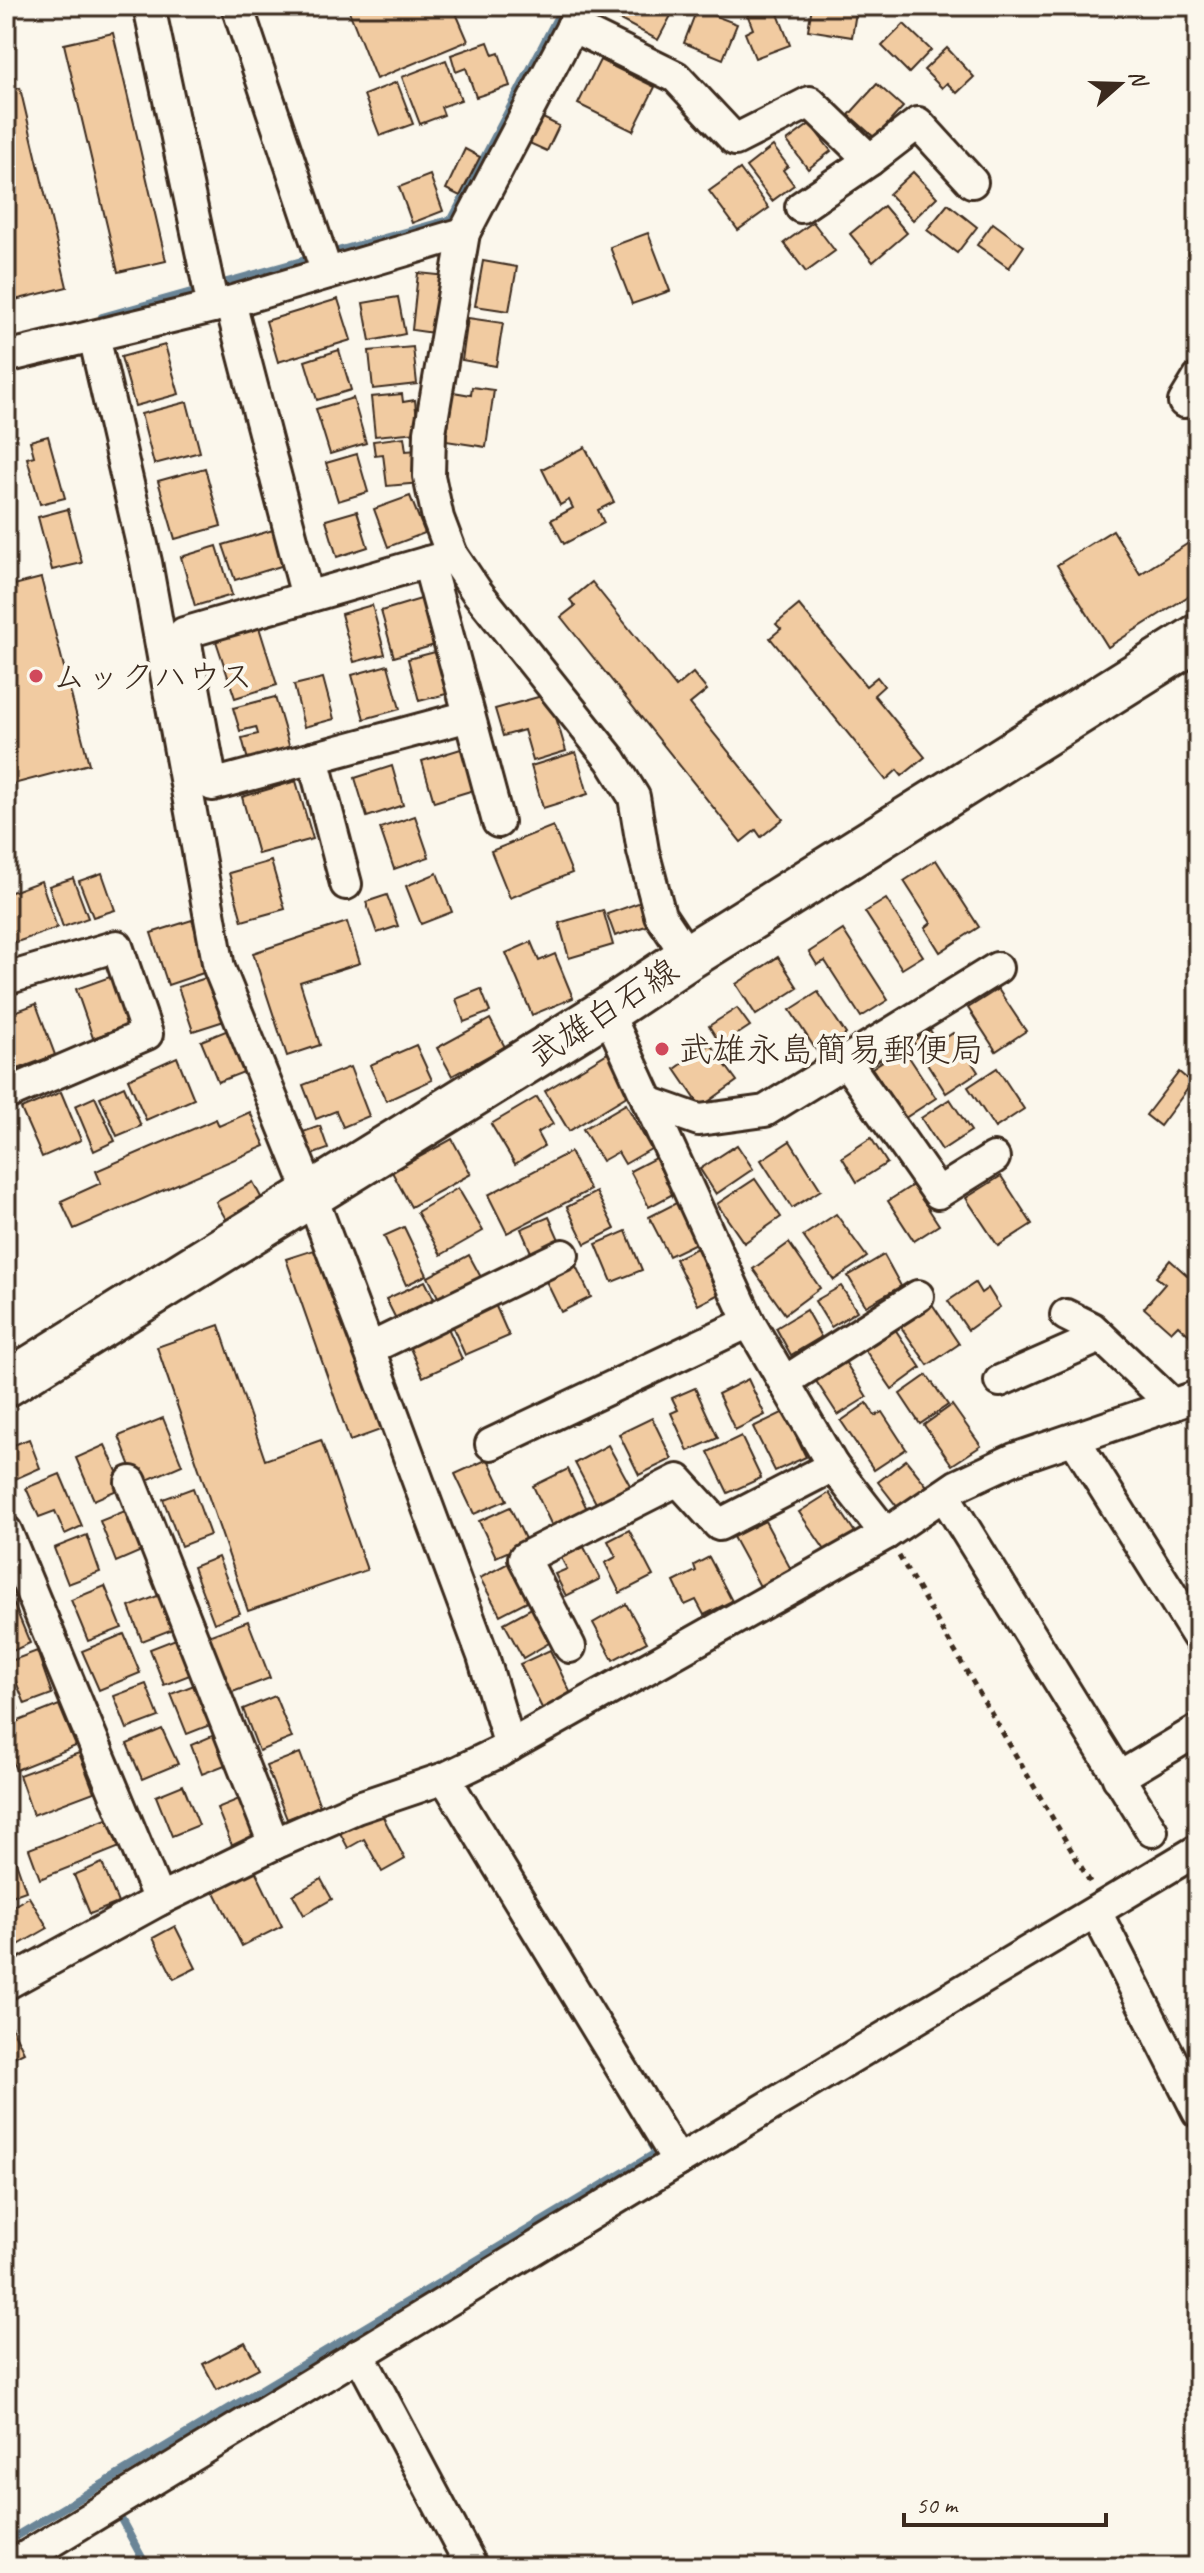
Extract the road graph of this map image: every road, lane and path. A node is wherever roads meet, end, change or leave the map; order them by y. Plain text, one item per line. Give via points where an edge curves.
1 (149, 6) edge
2 (237, 6) edge
3 (577, 16) edge
4 (870, 160) junction
5 (972, 182) dead end
6 (801, 207) dead end
7 (464, 233) junction
8 (327, 272) junction
9 (221, 304) junction
10 (94, 336) junction
11 (6, 357) edge
12 (440, 559) junction
13 (307, 597) junction
14 (1198, 637) edge
15 (469, 716) junction
16 (313, 758) junction
17 (498, 822) dead end
18 (346, 884) dead end
19 (688, 957) junction
20 (997, 968) dead end
21 (6, 979) edge
22 (607, 1011) junction
23 (845, 1060) junction
24 (6, 1092) edge
25 (648, 1102) junction
26 (994, 1158) dead end
27 (311, 1195) junction
28 (563, 1255) dead end
29 (918, 1296) dead end
30 (1066, 1315) dead end
31 (749, 1322) junction
32 (1100, 1337) junction
33 (369, 1349) junction
34 (1000, 1381) dead end
35 (784, 1382) junction
36 (6, 1384) edge
37 (1186, 1400) edge
38 (1074, 1439) junction
39 (491, 1444) dead end
40 (833, 1466) junction
41 (131, 1482) dead end
42 (944, 1495) junction
43 (6, 1531) edge
44 (886, 1534) junction
45 (1198, 1637) edge
46 (570, 1647) dead end
47 (1198, 1730) edge
48 (510, 1746) junction
49 (445, 1778) junction
50 (1118, 1778) junction
51 (1152, 1831) dead end
52 (274, 1844) junction
53 (1198, 1850) edge
54 (159, 1900) junction
55 (1096, 1912) junction
56 (6, 1984) edge
57 (1198, 2112) edge
58 (678, 2161) junction
59 (359, 2354) junction
60 (9, 2567) edge
61 (472, 2567) edge

1 - 9 street
2 - 8 street
3 - 4 street via 676,77 735,140 810,102
3 - 7 street
4 - 5 street via 918,123
4 - 6 street
7 - 8 street
7 - 12 street via 430,432 429,476
8 - 9 street
9 - 10 street
9 - 13 street
10 - 11 street
10 - 27 street via 146,562 219,968
12 - 13 street
12 - 15 street
12 - 19 street via 477,592 611,760 634,797 660,915
13 - 16 street via 184,633 212,785
14 - 19 main road, 武雄白石線
15 - 16 street
15 - 17 street
16 - 18 street
19 - 22 main road, 武雄白石線
20 - 23 street
21 - 24 street via 117,946 147,1034
22 - 25 street
22 - 27 main road, 武雄白石線
23 - 25 street via 765,1111 699,1120
23 - 26 street via 938,1193
25 - 31 street
27 - 33 street
27 - 36 main road, 武雄白石線
28 - 33 street
29 - 35 street
30 - 32 street
31 - 35 street
31 - 39 street
32 - 34 street
32 - 37 street
33 - 48 street via 483,1656
35 - 40 street
37 - 38 street
38 - 42 street via 1014,1459
38 - 45 street
40 - 44 street
40 - 46 street via 719,1525 678,1480 524,1558
41 - 52 street
42 - 44 street
42 - 50 street
43 - 54 street
44 - 48 street
44 - 55 path via 1100,1899
47 - 50 street
48 - 49 street
49 - 52 street via 356,1808
49 - 58 street
50 - 51 street
52 - 54 street
53 - 55 street
54 - 56 street
55 - 57 street
55 - 58 street
58 - 59 street
59 - 60 street
59 - 61 street

